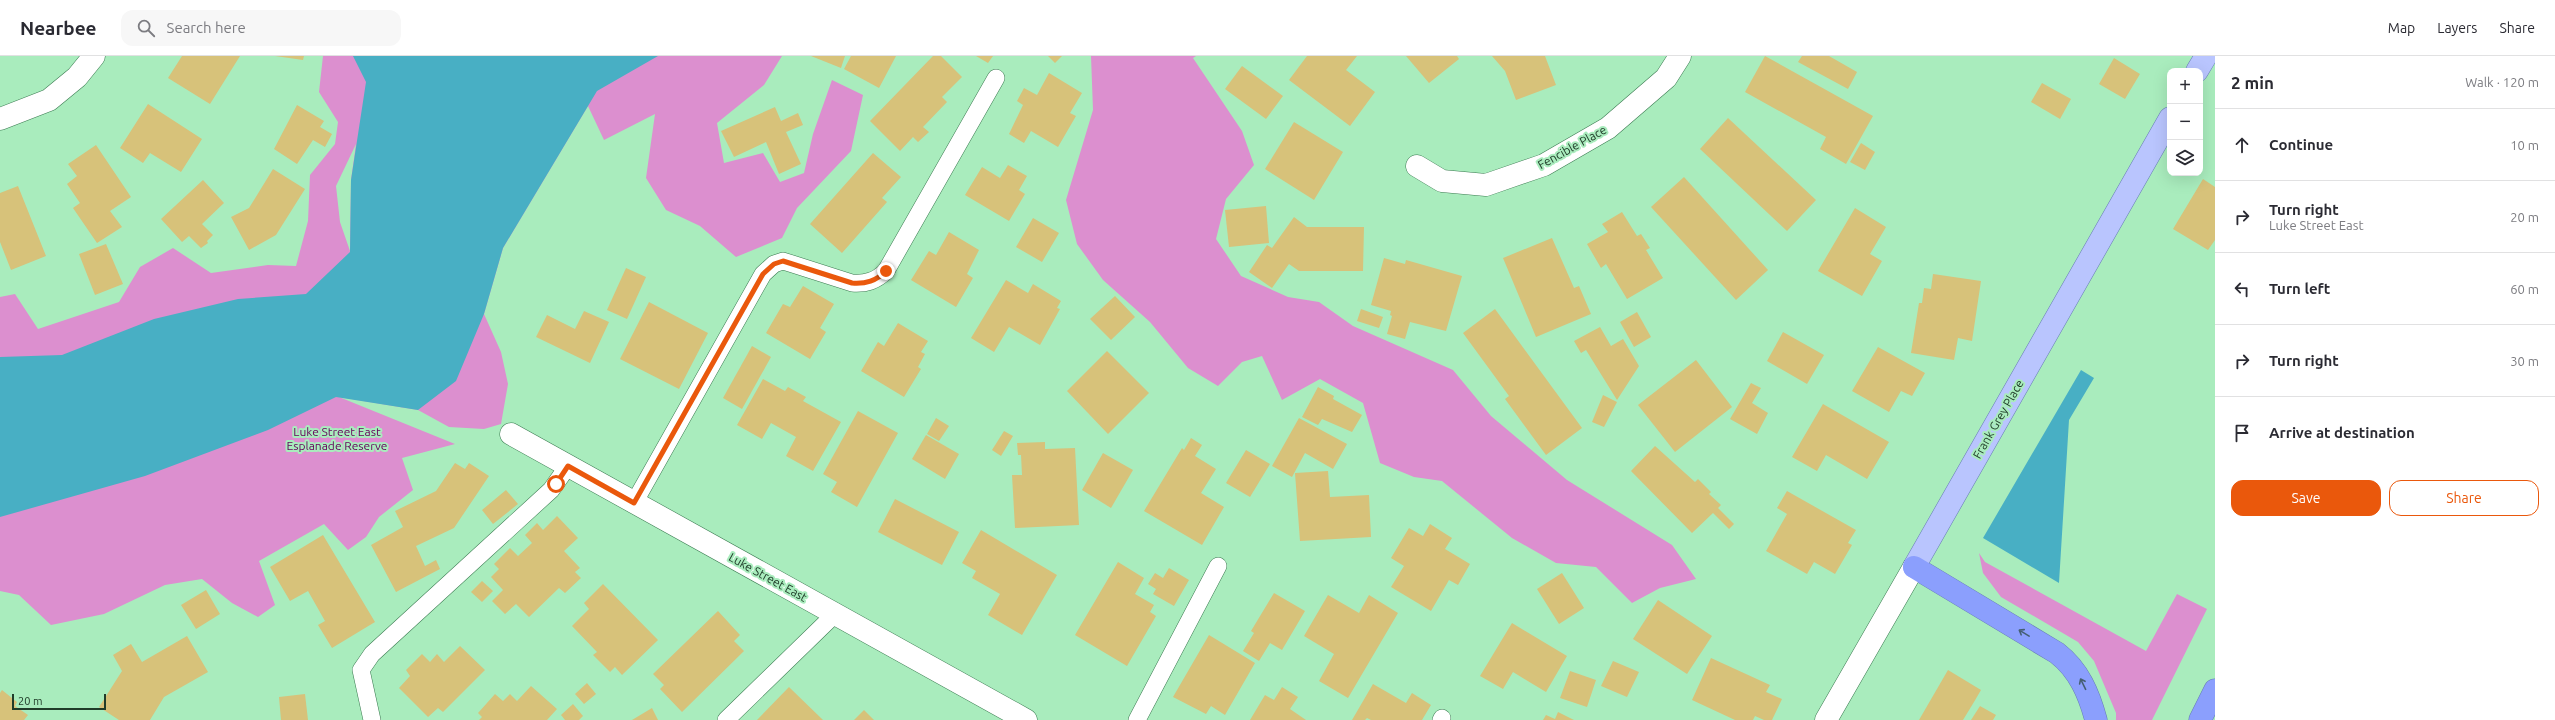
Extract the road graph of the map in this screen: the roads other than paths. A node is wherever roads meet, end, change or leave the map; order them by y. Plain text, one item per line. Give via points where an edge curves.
1 (94, 56) edge
2 (1680, 56) edge
3 (2206, 56) edge
4 (2199, 68) edge
5 (996, 78) dead end
6 (0, 118) edge
7 (2167, 123) edge
8 (1417, 166) dead end
9 (511, 434) dead end
10 (568, 466) junction
11 (634, 503) junction
12 (1218, 566) dead end
13 (1914, 567) junction
14 (835, 614) junction
15 (2215, 690) edge
16 (372, 720) edge
17 (726, 720) edge
18 (1026, 720) edge
19 (1137, 720) edge
20 (1826, 720) edge
21 (2096, 720) edge
22 (2200, 720) edge

1 - 6 street via 78,77 49,100
2 - 8 street, Fencible Place via 1666,78 1608,128 1544,165 1486,185 1442,181
3 - 4 main road
5 - 11 lane via 886,271 880,277 862,284 852,283 783,261 774,264 763,274
7 - 13 main road, Frank Grey Place
9 - 10 street, Luke Street East
10 - 11 street, Luke Street East
10 - 16 lane via 552,490 372,654 362,670
11 - 14 street, Luke Street East
12 - 19 lane
13 - 20 street, Frank Grey Place
21 -> 13 highway via 2091,702 2070,663
14 - 17 lane
14 - 18 street, Luke Street East
15 - 22 highway

